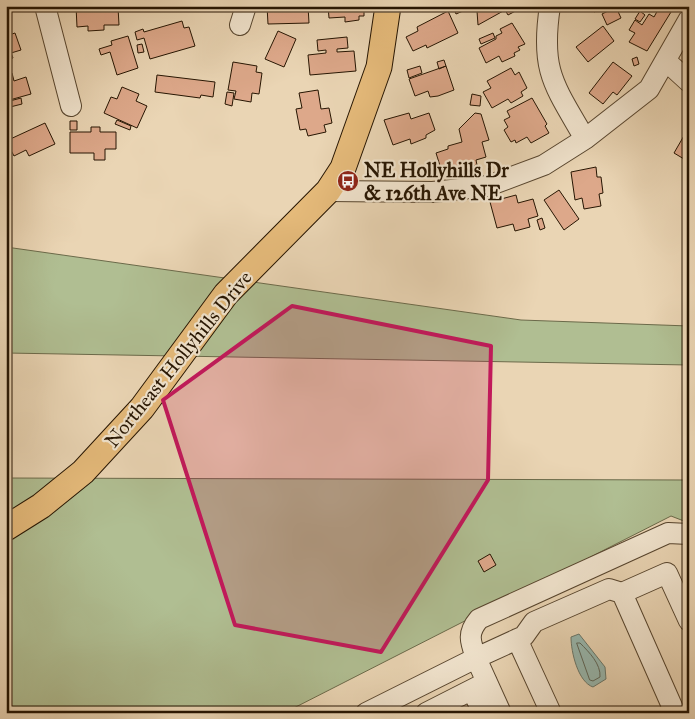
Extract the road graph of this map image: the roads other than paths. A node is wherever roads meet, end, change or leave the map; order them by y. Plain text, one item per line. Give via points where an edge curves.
1 (44, 6) edge
2 (246, 6) edge
3 (388, 6) edge
4 (550, 6) edge
5 (689, 19) edge
6 (240, 25) dead end
7 (666, 61) junction
8 (689, 82) edge
9 (72, 106) dead end
10 (585, 139) junction
11 (328, 191) junction
12 (6, 528) edge
13 (689, 534) edge
14 (622, 593) junction
15 (689, 621) edge
16 (517, 639) junction
17 (476, 658) junction
18 (479, 686) junction
19 (366, 713) edge
20 (426, 713) edge
21 (483, 713) edge
22 (501, 713) edge
23 (551, 713) edge
24 (675, 713) edge

1 - 9 street
2 - 6 street
3 - 11 main road, Northeast Hollyhills Drive via 379,68 343,168
4 - 10 street via 545,39 548,68
5 - 7 street
7 - 8 street
7 - 10 street via 649,90
10 - 11 street via 544,165 488,186 433,192
11 - 12 main road, Northeast Hollyhills Drive via 226,294 142,408 83,472 41,506
13 - 17 street via 668,533 479,619 471,628
14 - 15 street via 668,572
14 - 16 street via 609,590 584,600 534,622 524,636
14 - 24 street
16 - 17 street
16 - 23 street
17 - 18 street
17 - 19 street
18 - 20 street
18 - 21 street
18 - 22 street

